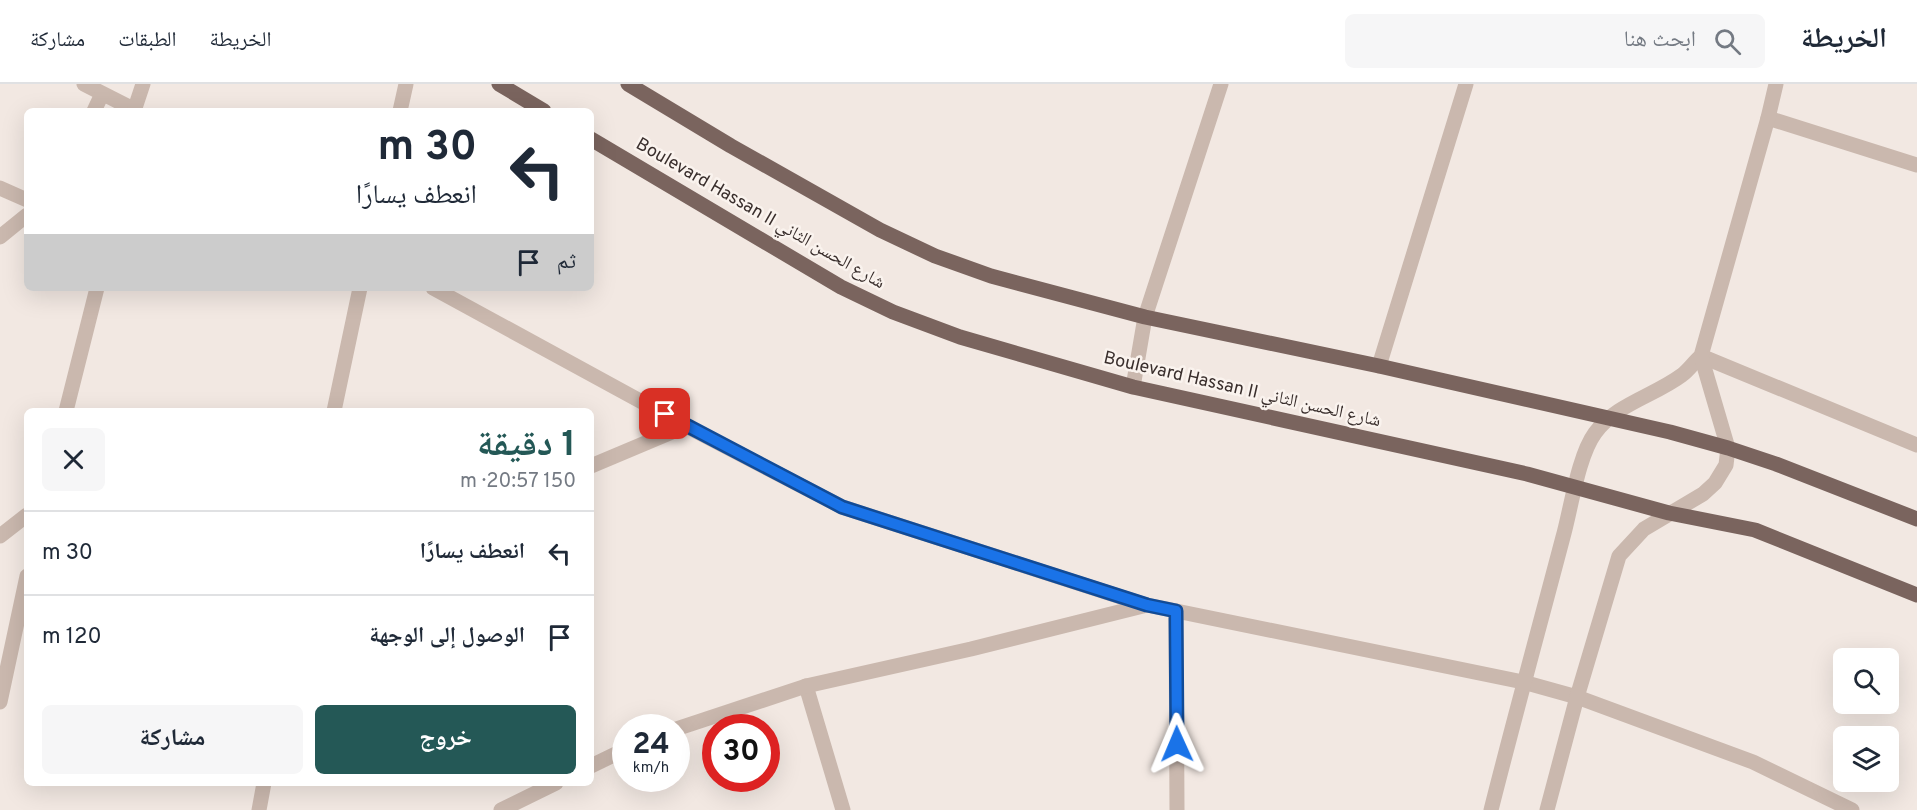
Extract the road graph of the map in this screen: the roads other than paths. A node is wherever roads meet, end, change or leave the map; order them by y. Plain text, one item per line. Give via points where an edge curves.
1 (84, 84) edge
2 (143, 84) edge
3 (406, 84) edge
4 (499, 84) edge
5 (628, 84) edge
6 (1221, 84) edge
7 (1466, 84) edge
8 (1776, 84) edge
9 (102, 94) junction
10 (95, 108) edge
11 (128, 108) edge
12 (135, 108) edge
13 (401, 108) edge
14 (539, 108) edge
15 (1768, 118) junction
16 (594, 141) edge
17 (1917, 165) edge
18 (0, 188) edge
19 (24, 199) edge
20 (24, 217) edge
21 (0, 237) edge
22 (96, 291) edge
23 (359, 291) edge
24 (438, 291) edge
25 (1145, 317) junction
26 (1701, 356) junction
27 (1379, 366) junction
28 (1133, 387) junction
29 (67, 408) edge
30 (335, 408) edge
31 (1609, 418) junction
32 (686, 426) junction
33 (1917, 445) edge
34 (1728, 448) junction
35 (594, 465) edge
36 (1575, 486) junction
37 (1670, 513) junction
38 (24, 517) edge
39 (1917, 519) edge
40 (0, 536) edge
41 (24, 590) edge
42 (1917, 595) edge
43 (1147, 605) junction
44 (1176, 611) junction
45 (1523, 682) junction
46 (806, 686) junction
47 (1577, 697) junction
48 (0, 702) edge
49 (690, 724) edge
50 (612, 756) edge
51 (594, 765) edge
52 (263, 786) edge
53 (550, 786) edge
54 (259, 810) edge
55 (501, 810) edge
56 (843, 810) edge
57 (1177, 810) edge
58 (1491, 810) edge
59 (1547, 810) edge
60 (1852, 810) edge

1 - 9 street
2 - 12 street
3 - 13 street
4 - 14 main road
5 - 25 main road via 870,224 935,256 990,276
6 - 25 street
7 - 27 street
8 - 15 street
9 - 10 street
9 - 11 street
15 - 17 street
15 - 26 street
16 - 28 main road, Boulevard Hassan II شارع الحسن الثاني via 841,287 892,312 960,337
18 - 19 street
20 - 21 street
22 - 29 street
23 - 30 street
24 - 32 street
25 - 27 main road
25 - 28 street
26 - 31 street via 1682,375
26 - 33 street
26 - 34 street
27 - 31 main road
28 - 36 main road, Boulevard Hassan II شارع الحسن الثاني
31 - 34 main road
31 - 36 street via 1588,444
32 - 35 street
32 - 43 street via 842,507
34 - 37 street via 1726,465 1715,483
34 - 39 main road
36 - 37 main road, Boulevard Hassan II شارع الحسن الثاني
36 - 45 street
37 - 42 main road, Boulevard Hassan II شارع الحسن الثاني via 1755,530
37 - 47 street via 1644,529 1619,556
38 - 40 street
41 - 48 street
43 - 44 street
43 - 46 street
44 - 45 street
44 - 57 street
45 - 47 street
45 - 58 street
46 - 49 street
46 - 56 street
47 - 59 street
47 - 60 street via 1753,762
50 - 51 street
52 - 54 street
53 - 55 street

